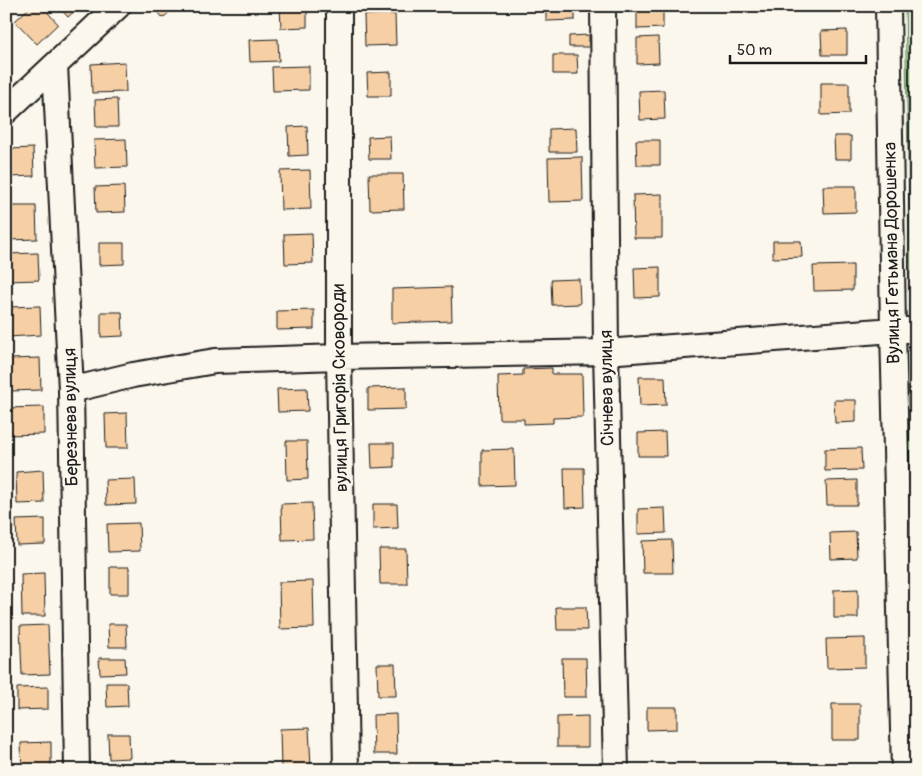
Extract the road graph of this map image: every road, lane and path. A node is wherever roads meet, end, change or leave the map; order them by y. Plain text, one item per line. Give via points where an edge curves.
1 (118, 6) edge
2 (339, 6) edge
3 (603, 6) edge
4 (888, 6) edge
5 (55, 64) junction
6 (6, 111) edge
7 (904, 330) edge
8 (606, 352) junction
9 (339, 357) junction
10 (71, 390) junction
11 (76, 770) edge
12 (346, 770) edge
13 (616, 770) edge
14 (904, 770) edge

1 - 5 street
2 - 9 street, вулиця Григорія Сковороди
3 - 8 street, Січнева вулиця
4 - 7 street, Вулиця Гетьмана Дорошенка
5 - 6 street
5 - 10 street, Березнева вулиця
7 - 8 street
7 - 14 street, Вулиця Гетьмана Дорошенка
8 - 9 street
8 - 13 street, Січнева вулиця
9 - 10 street via 215,361
9 - 12 street, вулиця Григорія Сковороди
10 - 11 street, Березнева вулиця

